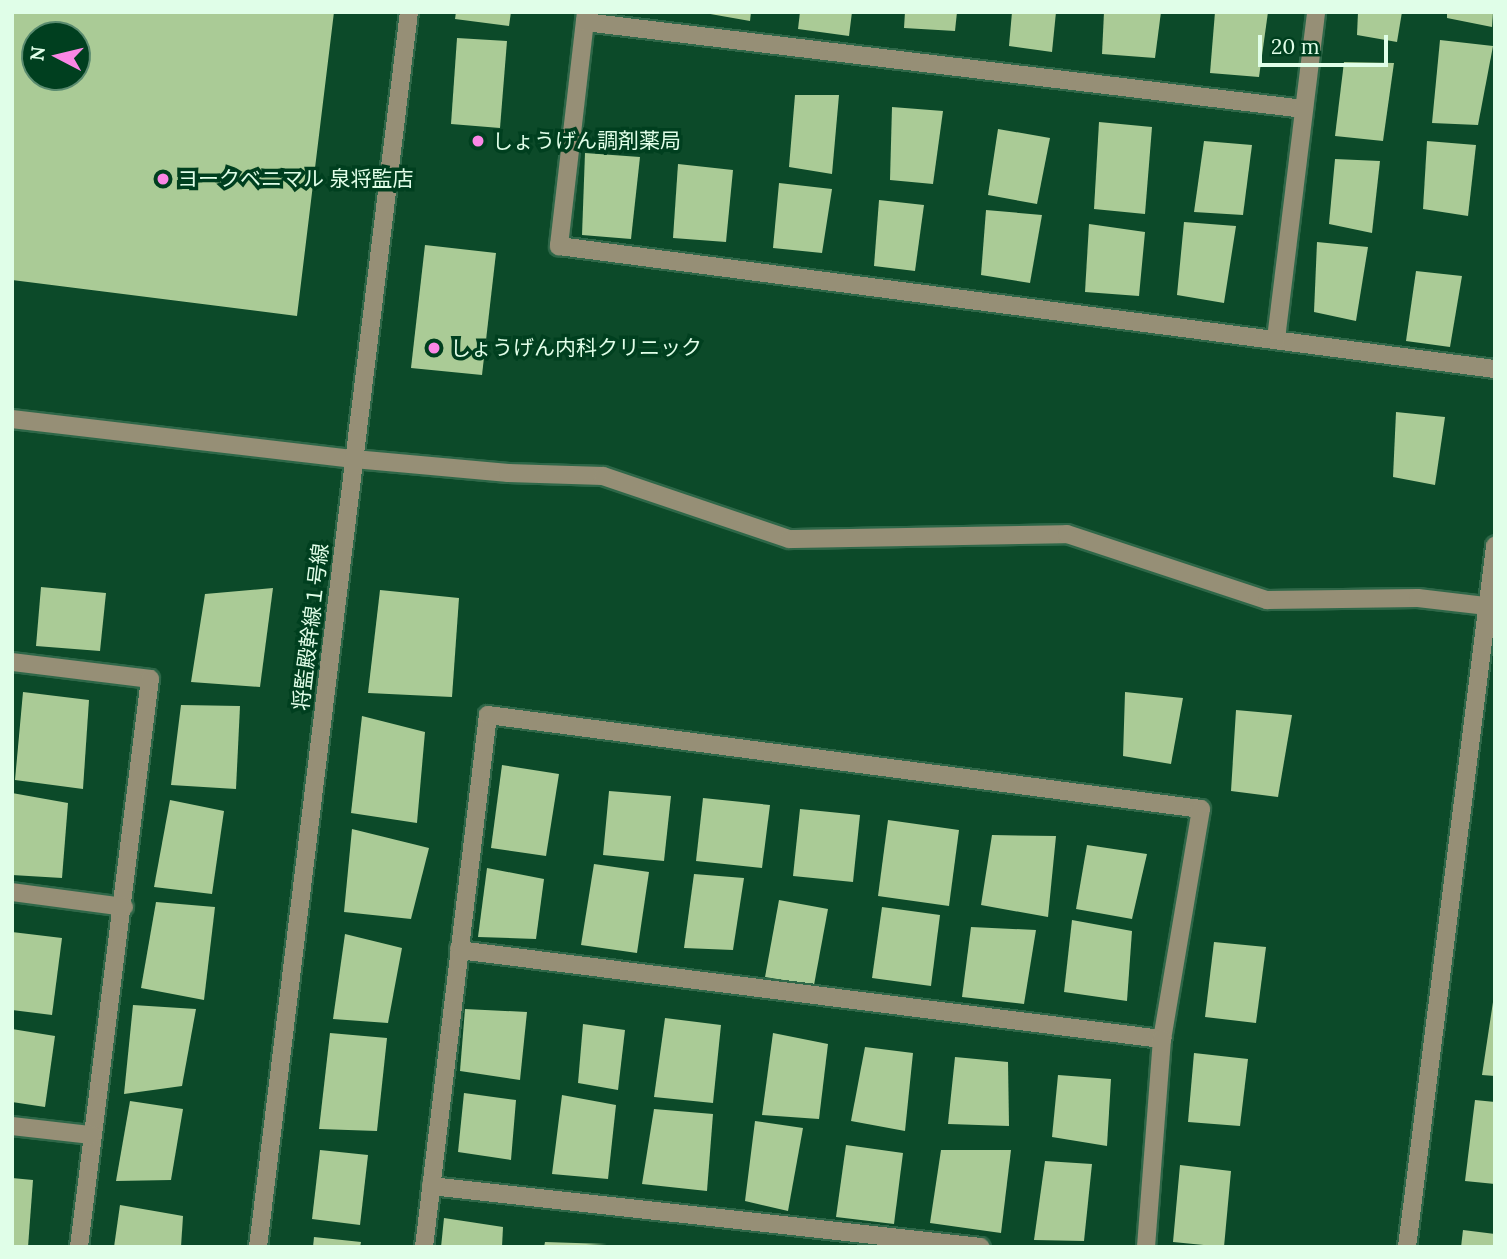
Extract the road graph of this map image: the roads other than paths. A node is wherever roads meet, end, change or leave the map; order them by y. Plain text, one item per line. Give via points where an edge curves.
1 (409, 12) edge
2 (1316, 12) edge
3 (585, 17) edge
4 (1304, 109) junction
5 (1276, 339) junction
6 (1495, 369) edge
7 (12, 419) edge
8 (354, 459) junction
9 (1495, 546) edge
10 (1490, 607) edge
11 (12, 662) edge
12 (12, 892) edge
13 (124, 906) junction
14 (459, 950) junction
15 (1162, 1039) junction
16 (12, 1126) edge
17 (91, 1135) junction
18 (431, 1186) junction
19 (79, 1247) edge
20 (258, 1247) edge
21 (424, 1247) edge
22 (981, 1247) edge
23 (1146, 1247) edge
24 (1407, 1247) edge

1 - 8 street, 将監殿幹線１号線
2 - 4 street
3 - 4 street
3 - 5 street via 559,246
4 - 5 street
5 - 6 street
7 - 8 street
8 - 10 street via 603,476 789,539 1067,534 1267,600 1418,598
8 - 20 street, 将監殿幹線１号線
9 - 10 street
10 - 24 street
11 - 13 street via 150,679
12 - 13 street
13 - 17 street
14 - 15 street
14 - 15 street via 488,715 1201,809
14 - 18 street
15 - 23 street
16 - 17 street
17 - 19 street
18 - 21 street
18 - 22 street

